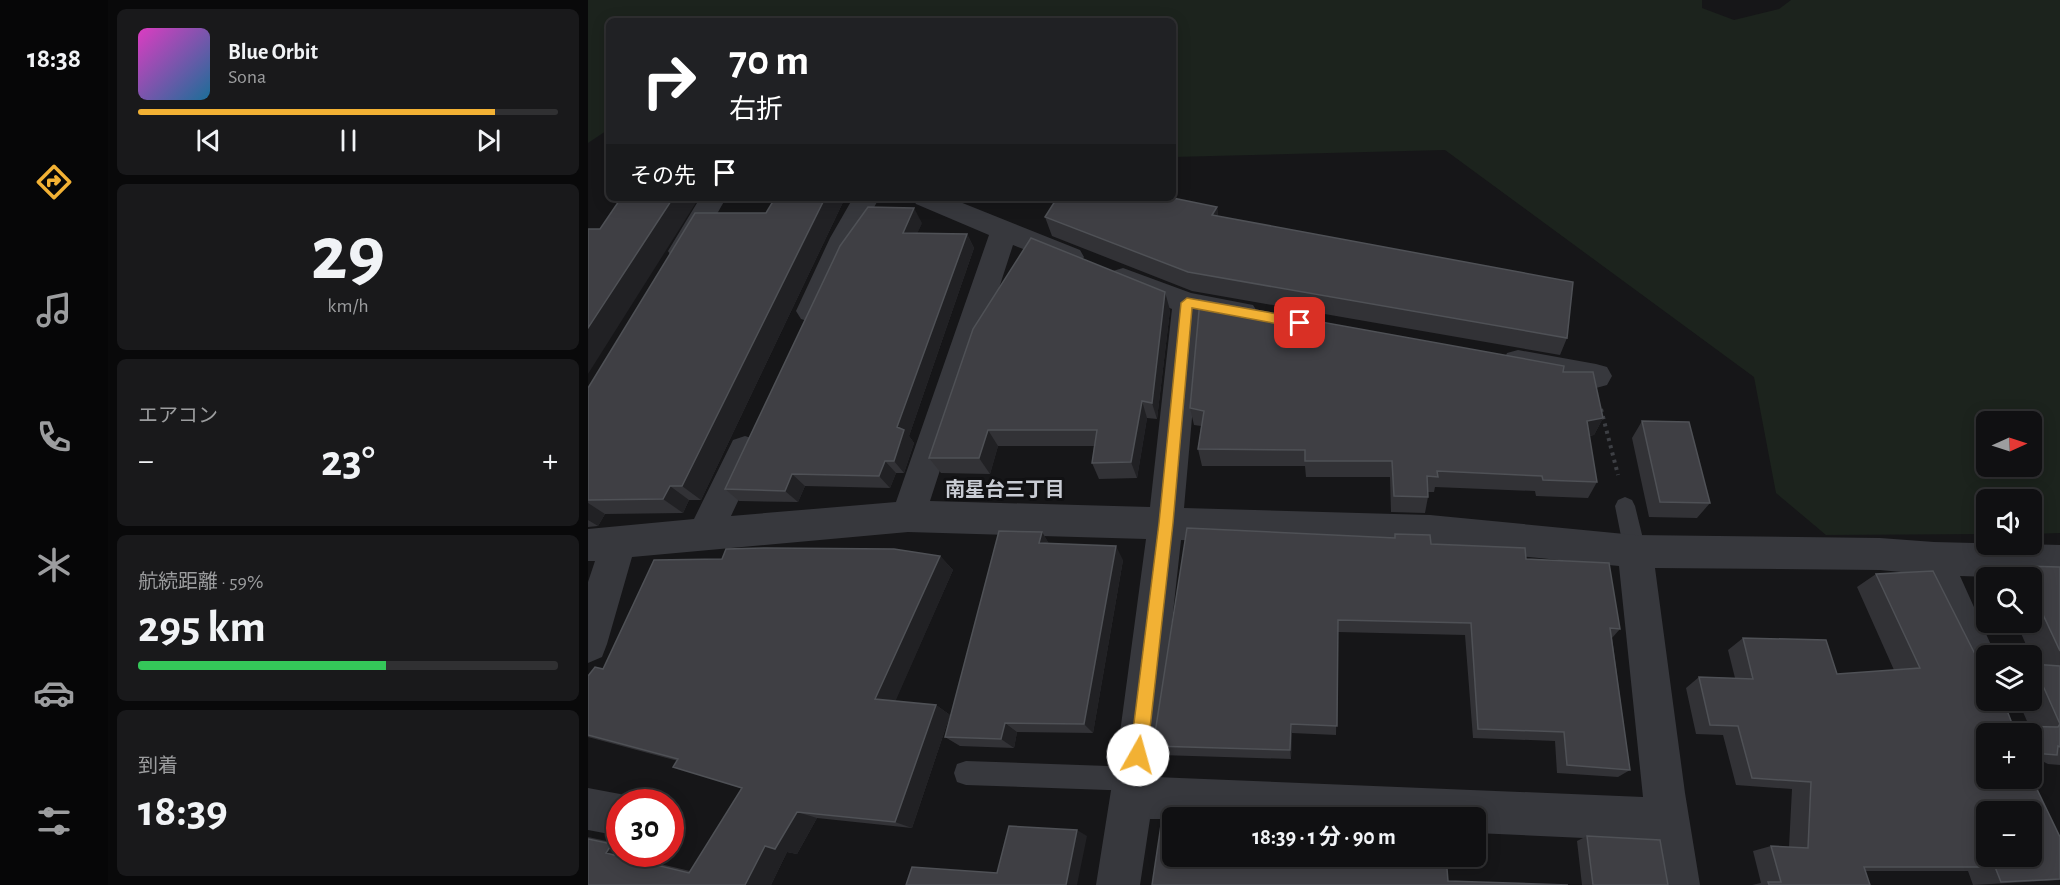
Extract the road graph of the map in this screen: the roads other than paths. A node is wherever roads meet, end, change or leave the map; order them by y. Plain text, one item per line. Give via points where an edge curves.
1 (711, 201) edge
2 (864, 201) edge
3 (932, 201) edge
4 (1004, 231) junction
5 (668, 275) edge
6 (1187, 303) junction
7 (1269, 317) edge
8 (797, 340) edge
9 (1491, 357) edge
10 (1597, 385) edge
11 (758, 422) edge
12 (1625, 506) road end
13 (908, 516) junction
14 (1166, 523) junction
15 (704, 535) junction
16 (603, 544) edge
17 (1635, 552) junction
18 (1934, 559) junction
19 (2060, 562) edge
20 (588, 644) edge
21 (1976, 655) edge
22 (966, 773) dead end
23 (1134, 788) junction
24 (588, 809) edge
25 (606, 812) edge
26 (1668, 820) junction
27 (1119, 885) edge
28 (1678, 885) edge

1 - 5 street
2 - 8 street
3 - 4 street
4 - 6 street
4 - 13 street
6 - 7 street
6 - 14 street
9 - 10 street
11 - 15 street
12 - 17 lane
13 - 14 street
13 - 15 street
14 - 17 street via 1430,531
14 - 23 street
15 - 16 street
16 - 20 street
17 - 18 street via 1880,554
17 - 26 street
18 - 19 street
18 - 21 street
22 - 23 lane
23 - 26 street
23 - 27 street
24 - 25 street
26 - 28 street

